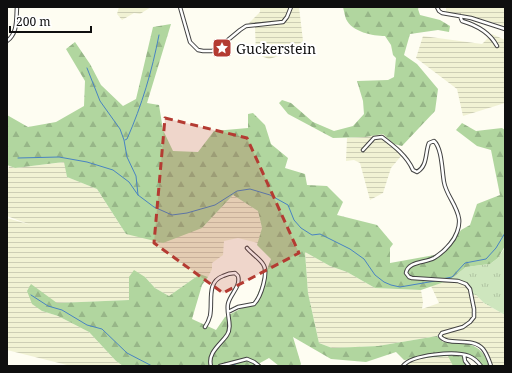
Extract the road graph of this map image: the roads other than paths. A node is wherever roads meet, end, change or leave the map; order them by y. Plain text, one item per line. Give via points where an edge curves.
1 (16, 7) edge
2 (180, 7) edge
3 (291, 7) edge
4 (437, 7) edge
5 (460, 16) junction
6 (505, 29) edge
7 (7, 41) edge
8 (497, 46) dead end
9 (363, 150) dead end
10 (247, 248) dead end
11 (228, 312) junction
12 (205, 328) dead end
13 (464, 355) junction
14 (211, 366) edge
15 (220, 366) edge
16 (259, 366) edge
17 (403, 366) edge
18 (469, 366) edge
19 (481, 366) edge
20 (490, 366) edge

1 - 7 street via 14,32
2 - 3 street via 190,42 198,50 206,52 217,49 246,26 283,22
4 - 5 street via 442,13
5 - 6 street
5 - 8 street via 462,21 485,32
9 - 20 street via 374,138 382,137 405,156 417,172 424,165 429,143 436,143 442,162 444,184 458,213 457,232 448,246 432,259 411,266 406,270 407,275 412,278 458,281 468,285 474,309 473,319 463,327 442,333 440,336 446,341 479,345 486,354
10 - 11 street via 264,265 265,277 256,302
11 - 12 street via 229,300 239,282 234,272 215,281 210,299 210,317
11 - 14 street via 229,331 211,357
13 - 17 street via 425,356 410,360
13 - 18 street
13 - 19 street via 473,358
15 - 16 street via 247,359

